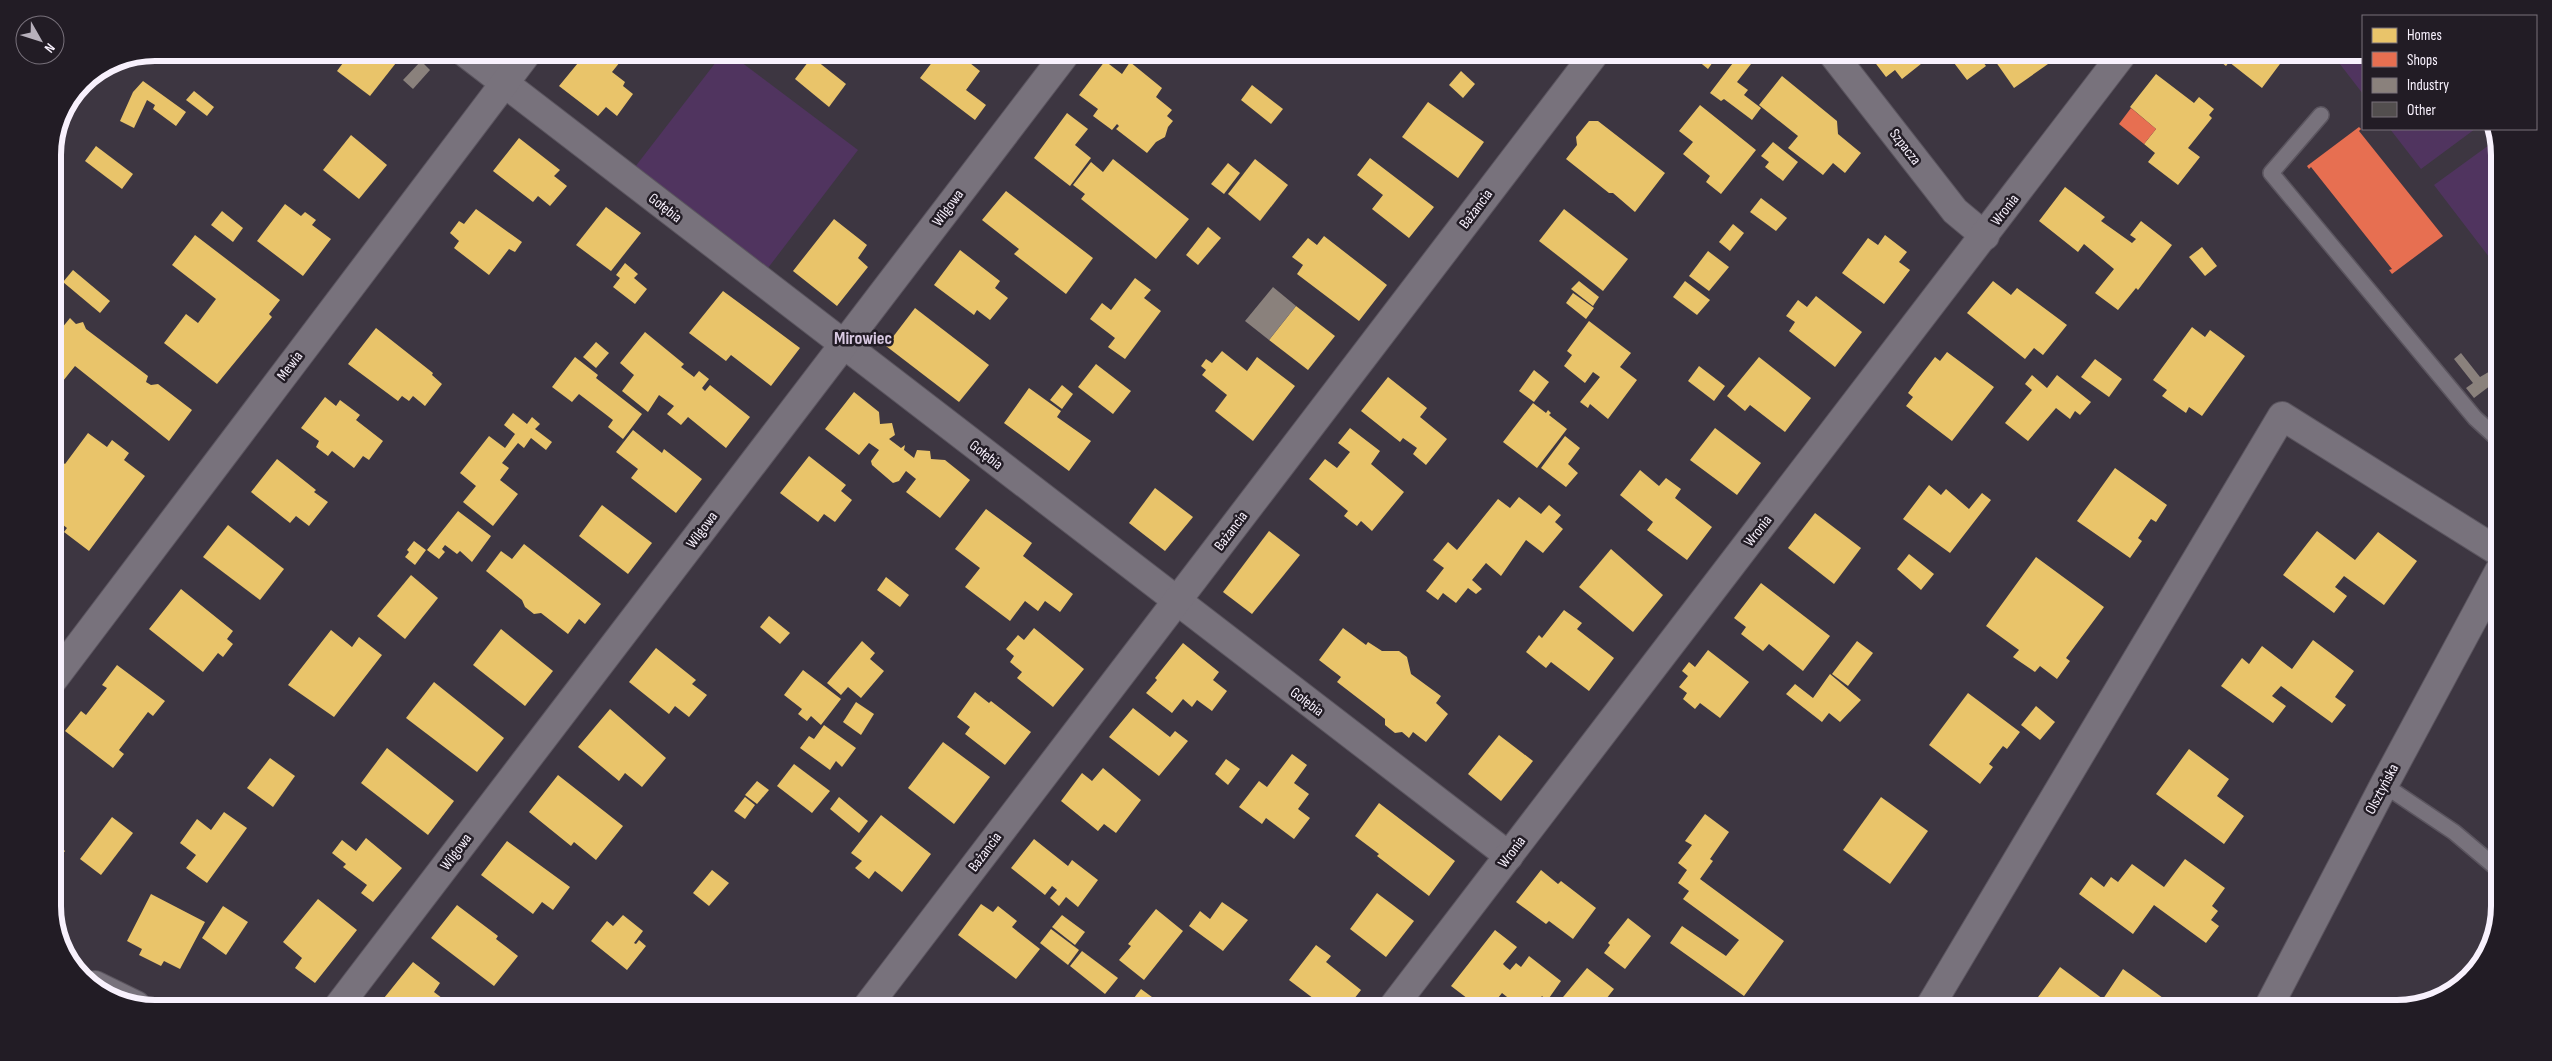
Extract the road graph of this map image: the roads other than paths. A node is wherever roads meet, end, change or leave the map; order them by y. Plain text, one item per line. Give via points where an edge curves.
1 (475, 61) edge
2 (521, 61) edge
3 (1060, 61) edge
4 (1589, 61) edge
5 (1838, 61) edge
6 (2117, 61) edge
7 (503, 84) junction
8 (2321, 115) dead end
9 (1984, 236) junction
10 (843, 346) junction
11 (2491, 433) edge
12 (2491, 547) edge
13 (2491, 593) edge
14 (1176, 602) junction
15 (61, 669) edge
16 (2384, 785) junction
17 (1509, 856) junction
18 (2491, 863) edge
19 (343, 1000) edge
20 (872, 1000) edge
21 (1398, 1000) edge
22 (1934, 1000) edge
23 (2272, 1000) edge

1 - 7 street, Gołębia
2 - 7 street, Mewia
3 - 10 street, Wilgowa
4 - 14 street, Bażancia
5 - 9 street, Szpacza via 1955,211
6 - 9 street, Wronia
7 - 10 street, Gołębia
7 - 15 street, Mewia
8 - 11 lane via 2272,173 2475,418
9 - 17 street, Wronia
10 - 14 street, Gołębia
10 - 19 street, Wilgowa
12 - 22 street via 2282,416
13 - 16 street, Olsztyńska
14 - 17 street, Gołębia
14 - 20 street, Bażancia
16 - 18 lane via 2454,832
16 - 23 street, Olsztyńska
17 - 21 street, Wronia

